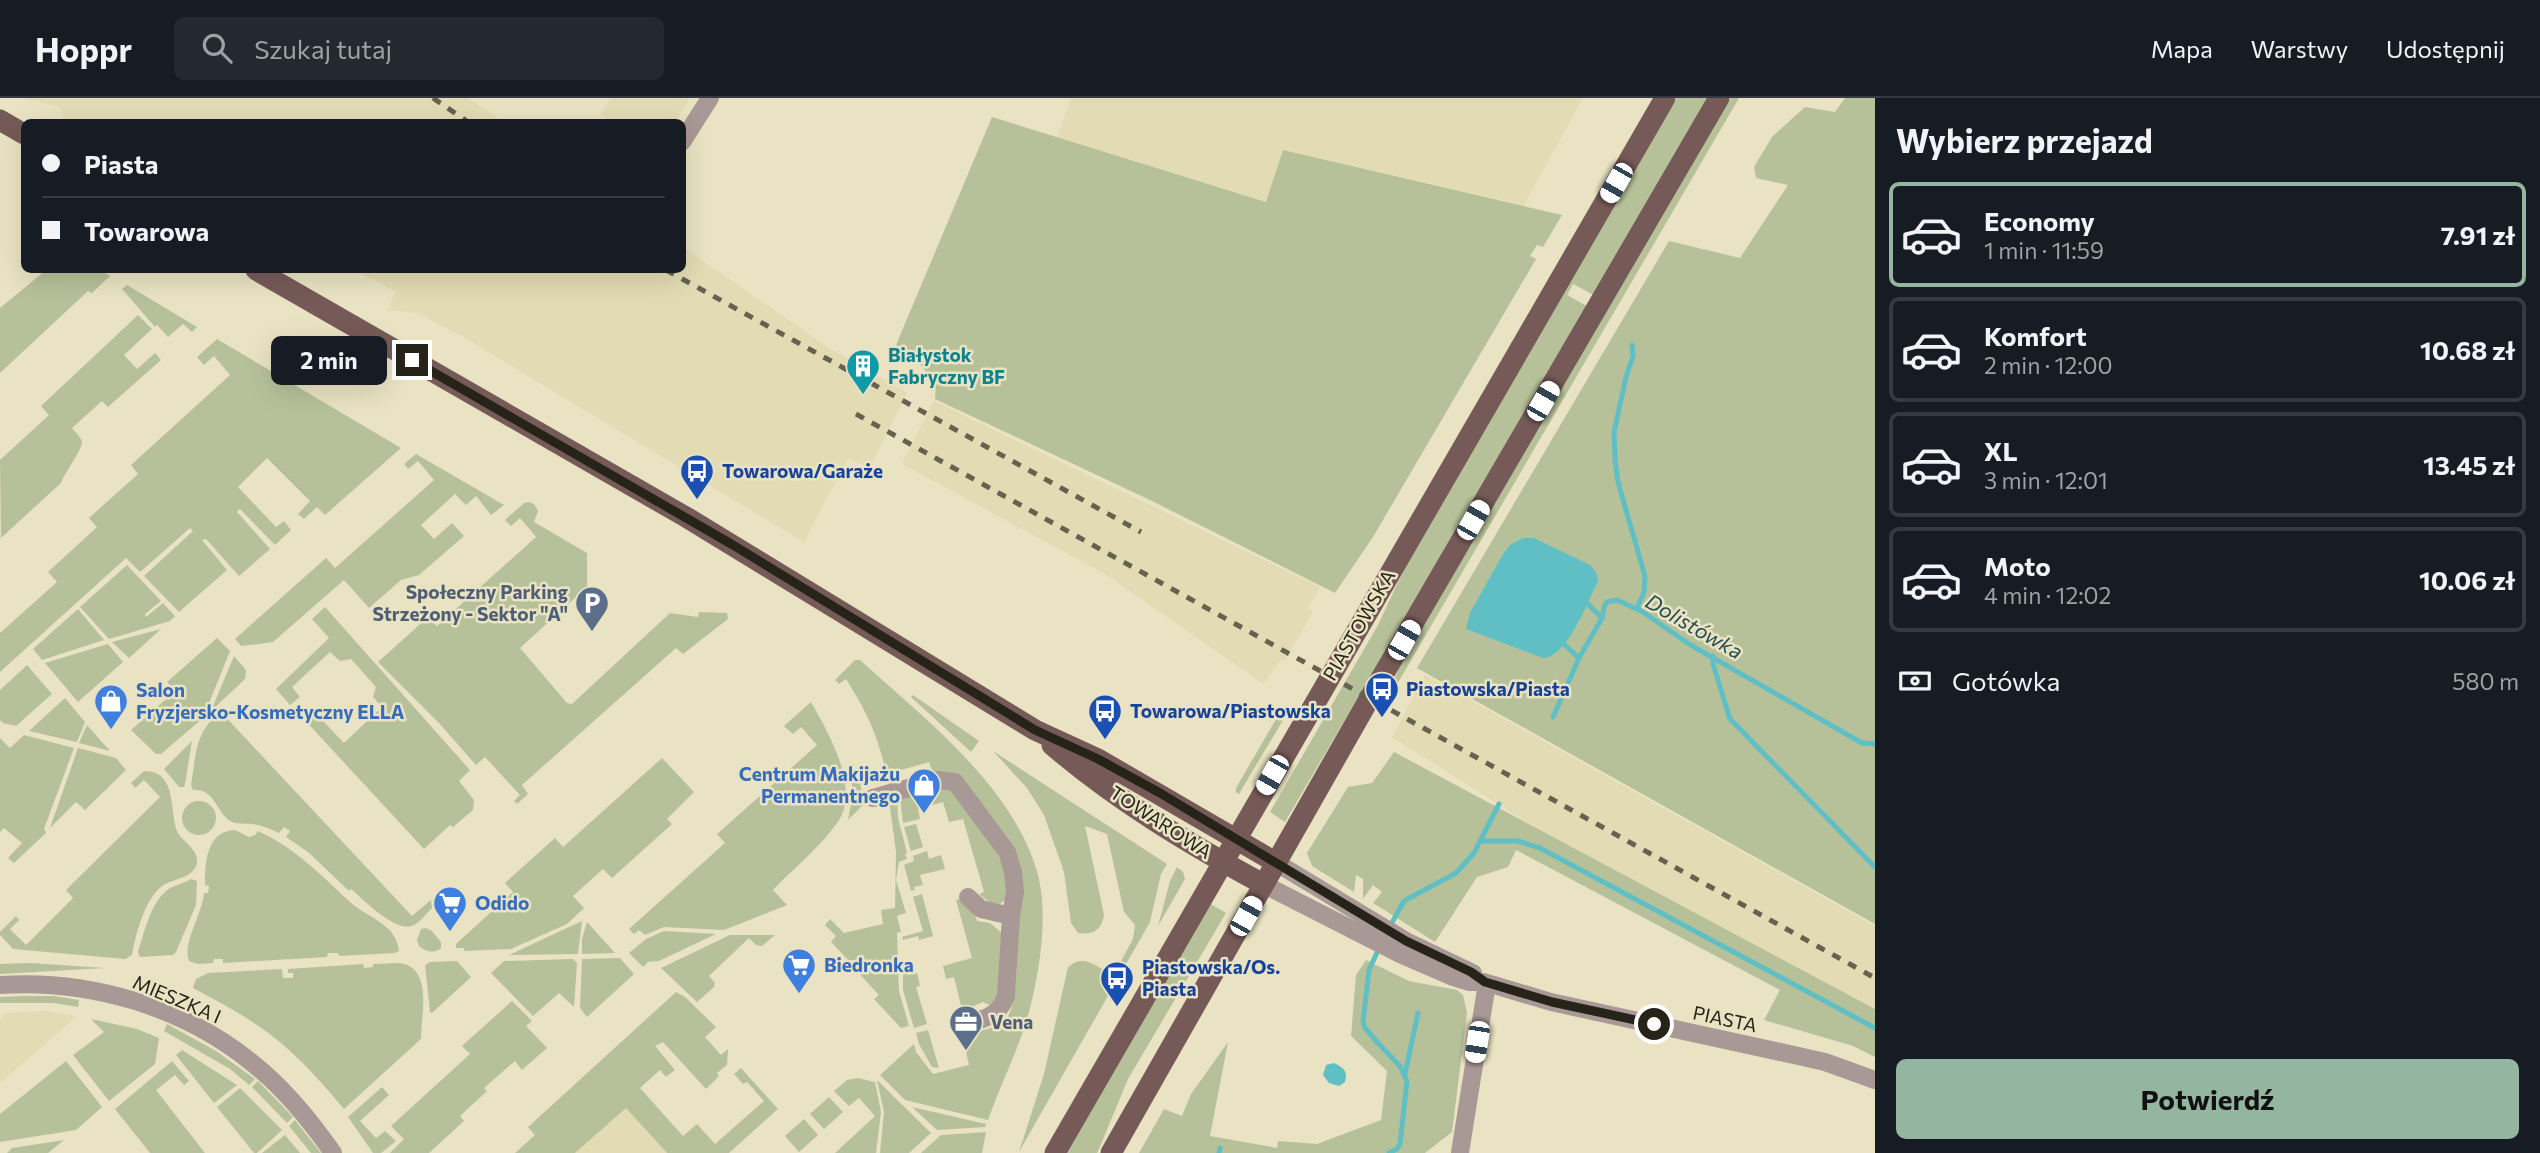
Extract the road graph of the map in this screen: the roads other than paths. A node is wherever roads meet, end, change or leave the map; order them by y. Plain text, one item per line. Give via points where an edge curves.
1 (710, 98) edge
2 (1665, 98) edge
3 (1719, 98) edge
4 (0, 120) edge
5 (21, 132) edge
6 (686, 136) edge
7 (261, 273) edge
8 (1035, 730) junction
9 (1160, 793) junction
10 (873, 798) dead end
11 (1146, 814) junction
12 (1236, 837) junction
13 (1222, 862) junction
14 (1275, 862) junction
15 (1263, 884) junction
16 (968, 897) dead end
17 (1011, 916) junction
18 (1370, 929) junction
19 (1486, 982) junction
20 (0, 985) edge
21 (965, 1024) dead end
22 (1875, 1080) edge
23 (333, 1153) edge
24 (1055, 1153) edge
25 (1111, 1153) edge
26 (1460, 1153) edge

1 - 6 street
2 - 12 main road, PIASTOWSKA
3 - 14 main road
4 - 5 main road
7 - 8 main road, TOWAROWA via 698,524
8 - 9 main road, TOWAROWA
8 - 11 main road, TOWAROWA
9 - 11 main road via 1161,807
9 - 12 main road, TOWAROWA
10 - 17 street via 937,780 955,782 1007,852 1015,892
11 - 13 main road, TOWAROWA
12 - 13 main road, PIASTOWSKA
12 - 14 main road, TOWAROWA
13 - 15 main road, TOWAROWA
13 - 24 main road, PIASTOWSKA
14 - 15 main road
14 - 18 street, PIASTA
15 - 18 street, PIASTA
15 - 25 main road
16 - 17 street via 981,909
17 - 21 street via 1003,1005 988,1018
18 - 19 street, PIASTA
19 - 22 street, PIASTA via 1552,1002 1825,1062
19 - 26 street
20 - 23 street, MIESZKA I via 48,985 106,993 200,1028 264,1073

